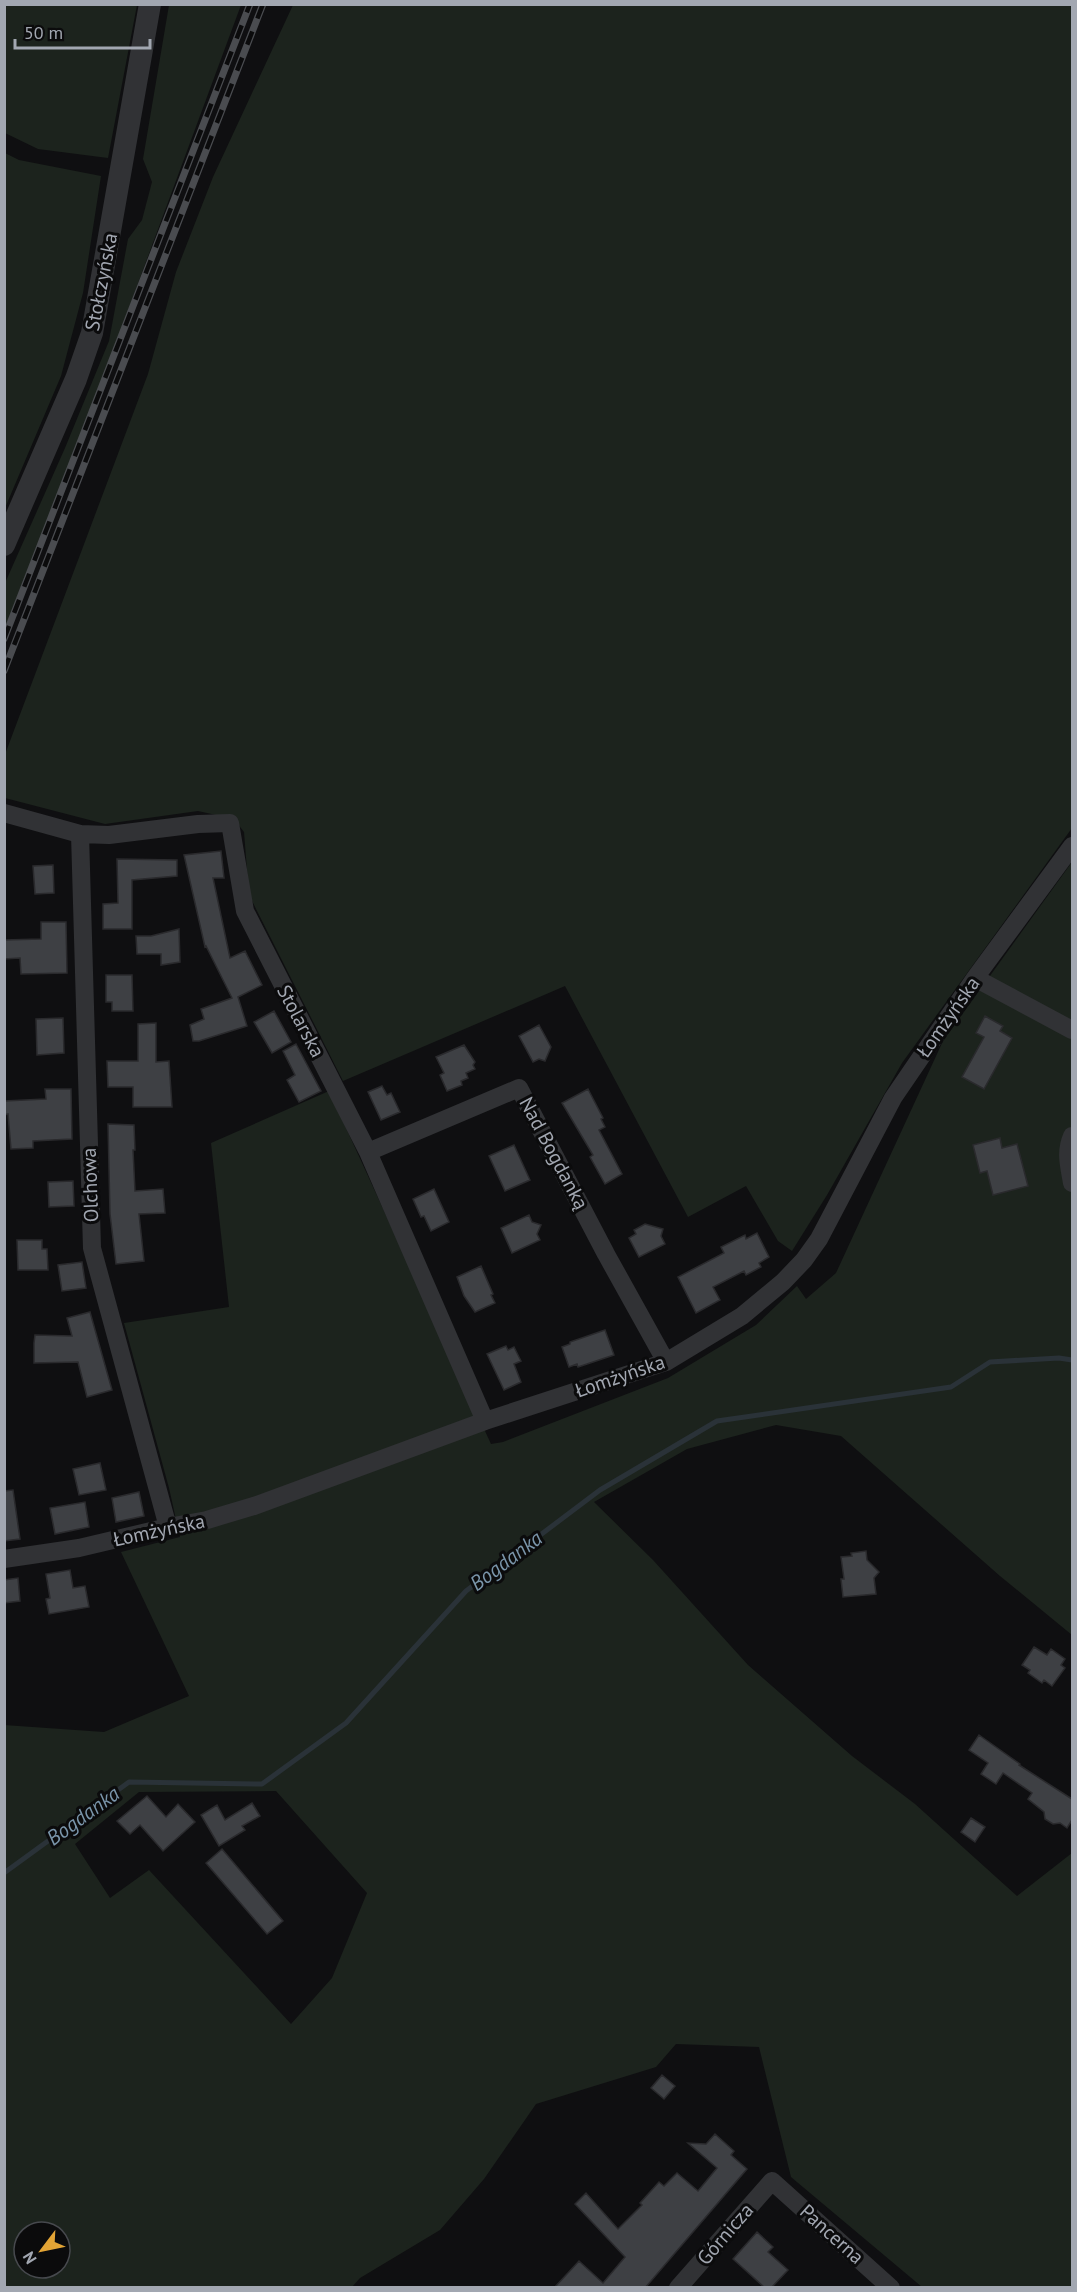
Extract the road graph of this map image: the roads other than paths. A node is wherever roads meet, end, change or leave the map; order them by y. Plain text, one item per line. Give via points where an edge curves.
1 (150, 4) edge
2 (4, 545) edge
3 (4, 813) edge
4 (80, 834) junction
5 (1072, 846) edge
6 (975, 978) junction
7 (1072, 1030) edge
8 (1072, 1136) edge
9 (369, 1152) junction
10 (1072, 1183) edge
11 (666, 1362) junction
12 (485, 1421) junction
13 (168, 1527) junction
14 (4, 1559) edge
15 (772, 2181) joint
16 (678, 2288) edge
17 (891, 2288) edge

1 - 2 street, Stołczyńska via 92,333
3 - 4 street, Stolarska
4 - 9 street, Stolarska via 109,835 230,823 245,911
4 - 13 street, Olchowa via 92,1248
5 - 6 street, Łomżyńska
6 - 7 street
6 - 11 street, Łomżyńska via 893,1098 819,1239 804,1260 742,1316
8 - 10 street via 1068,1148
9 - 11 street, Nad Bogdanką via 519,1088
9 - 12 street, Stolarska
11 - 12 street, Łomżyńska
12 - 13 street, Łomżyńska via 254,1506
13 - 14 street, Łomżyńska via 79,1548
15 - 16 street, Górnicza
15 - 17 street, Pancerna

